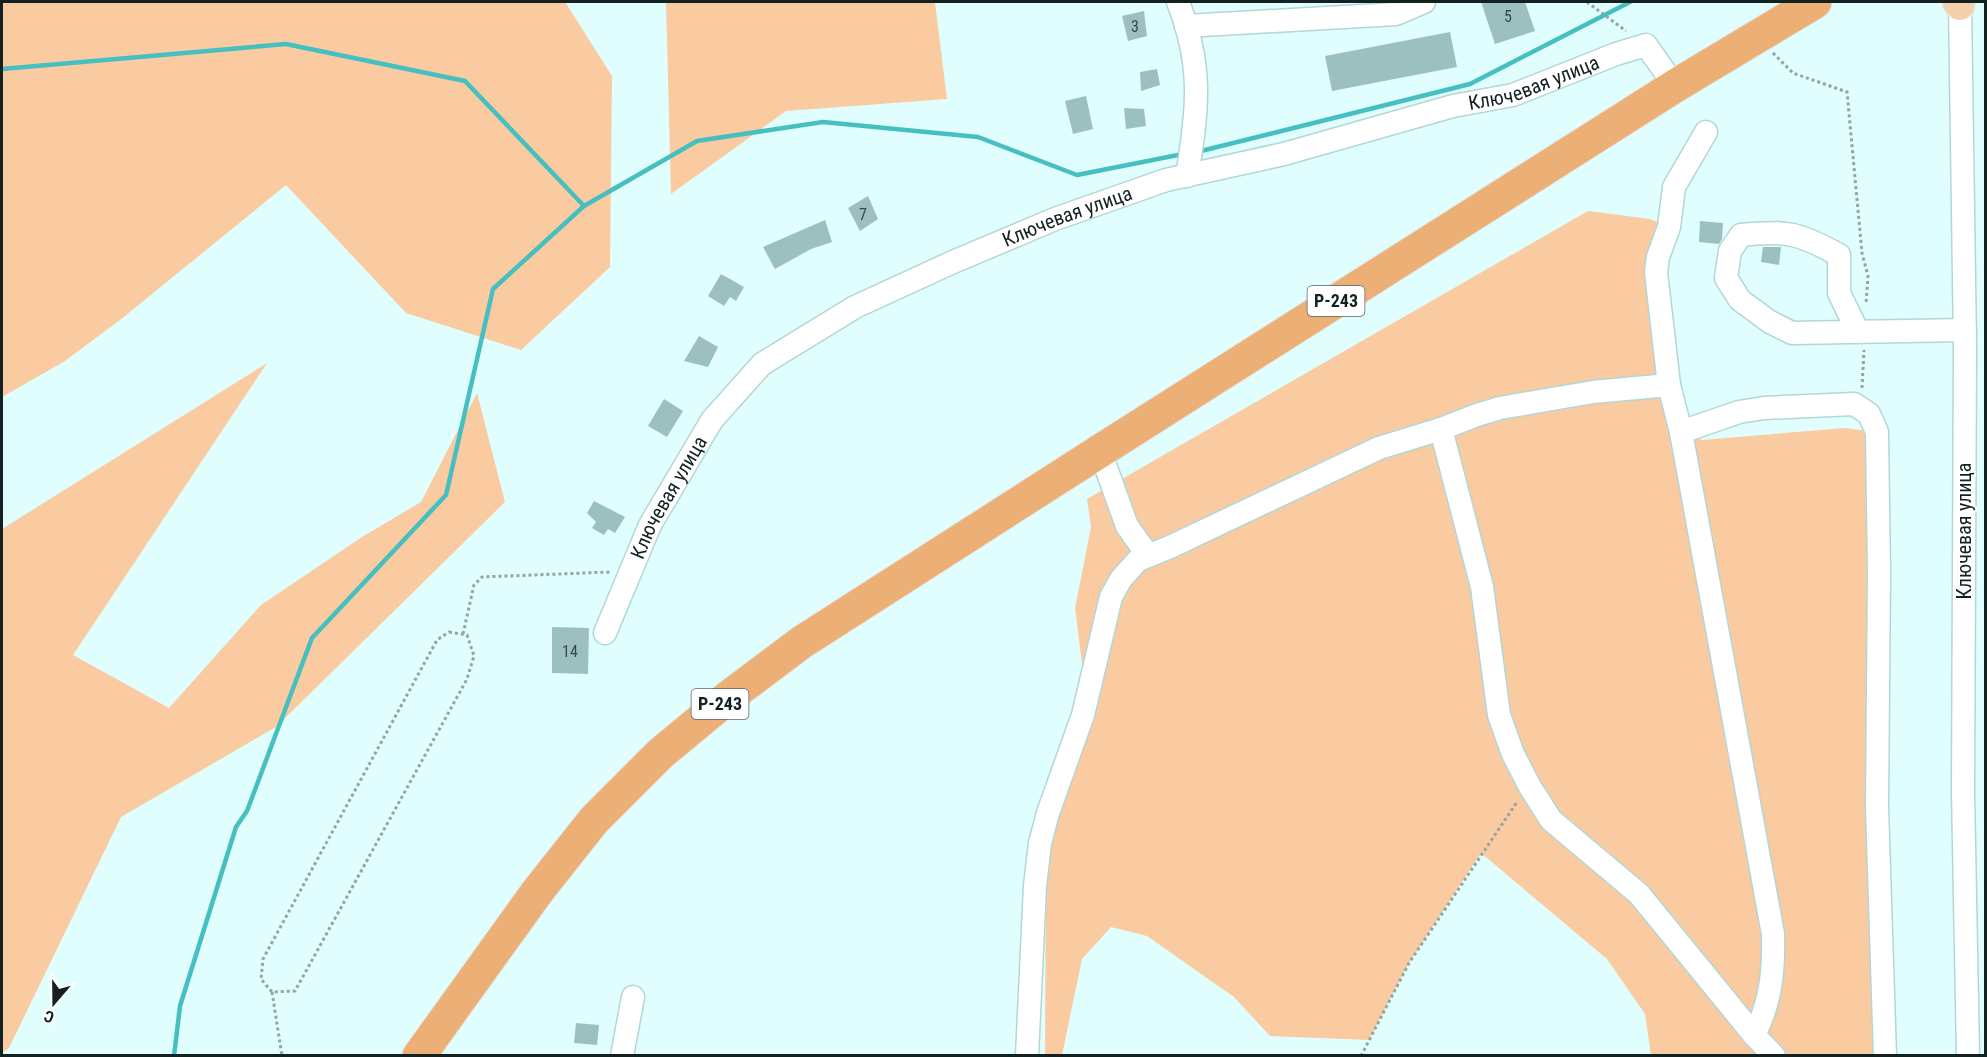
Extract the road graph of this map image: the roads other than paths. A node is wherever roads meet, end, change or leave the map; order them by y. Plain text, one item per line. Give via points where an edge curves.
1 (1178, 2) edge
2 (1424, 2) edge
3 (1815, 2) edge
4 (1959, 3) edge
5 (1186, 26) junction
6 (1675, 86) junction
7 (1706, 132) dead end
8 (1187, 176) junction
9 (1965, 330) junction
10 (1862, 332) junction
11 (1669, 385) junction
12 (1441, 429) junction
13 (1681, 432) junction
14 (1100, 451) junction
15 (1147, 554) junction
16 (605, 633) dead end
17 (633, 997) dead end
18 (1754, 1035) junction
19 (1971, 1054) edge
20 (419, 1056) edge
21 (622, 1056) edge
22 (1027, 1056) edge
23 (1773, 1056) edge
24 (1885, 1056) edge

1 - 5 street
2 - 5 street via 1396,15
3 - 6 highway, Р-243
4 - 9 street, Ключевая улица
5 - 8 street via 1196,63 1196,120
6 - 8 street, Ключевая улица via 1646,45 1513,95 1453,106 1284,154
6 - 14 highway, Р-243
7 - 11 street via 1674,187 1669,227 1658,257 1656,288
8 - 16 street, Ключевая улица via 1055,219 953,262 855,307 762,363 712,420 650,525
9 - 10 street
9 - 19 street, Ключевая улица via 1963,792
10 - 10 street via 1792,333 1740,300 1726,278 1730,251 1741,235 1766,232 1803,236 1839,255 1839,293
11 - 12 street via 1593,392 1500,408
11 - 13 street
12 - 15 street via 1379,448 1170,547
12 - 18 street via 1482,587 1499,715 1530,787 1551,820 1639,894
13 - 18 street via 1773,934 1771,991
13 - 24 street via 1739,412 1854,404 1873,420 1877,432 1877,807
14 - 15 street via 1127,526
14 - 20 highway, Р-243 via 802,642 660,754 594,820
15 - 22 street via 1130,568 1112,597 1083,715 1040,843
17 - 21 street
18 - 23 street

